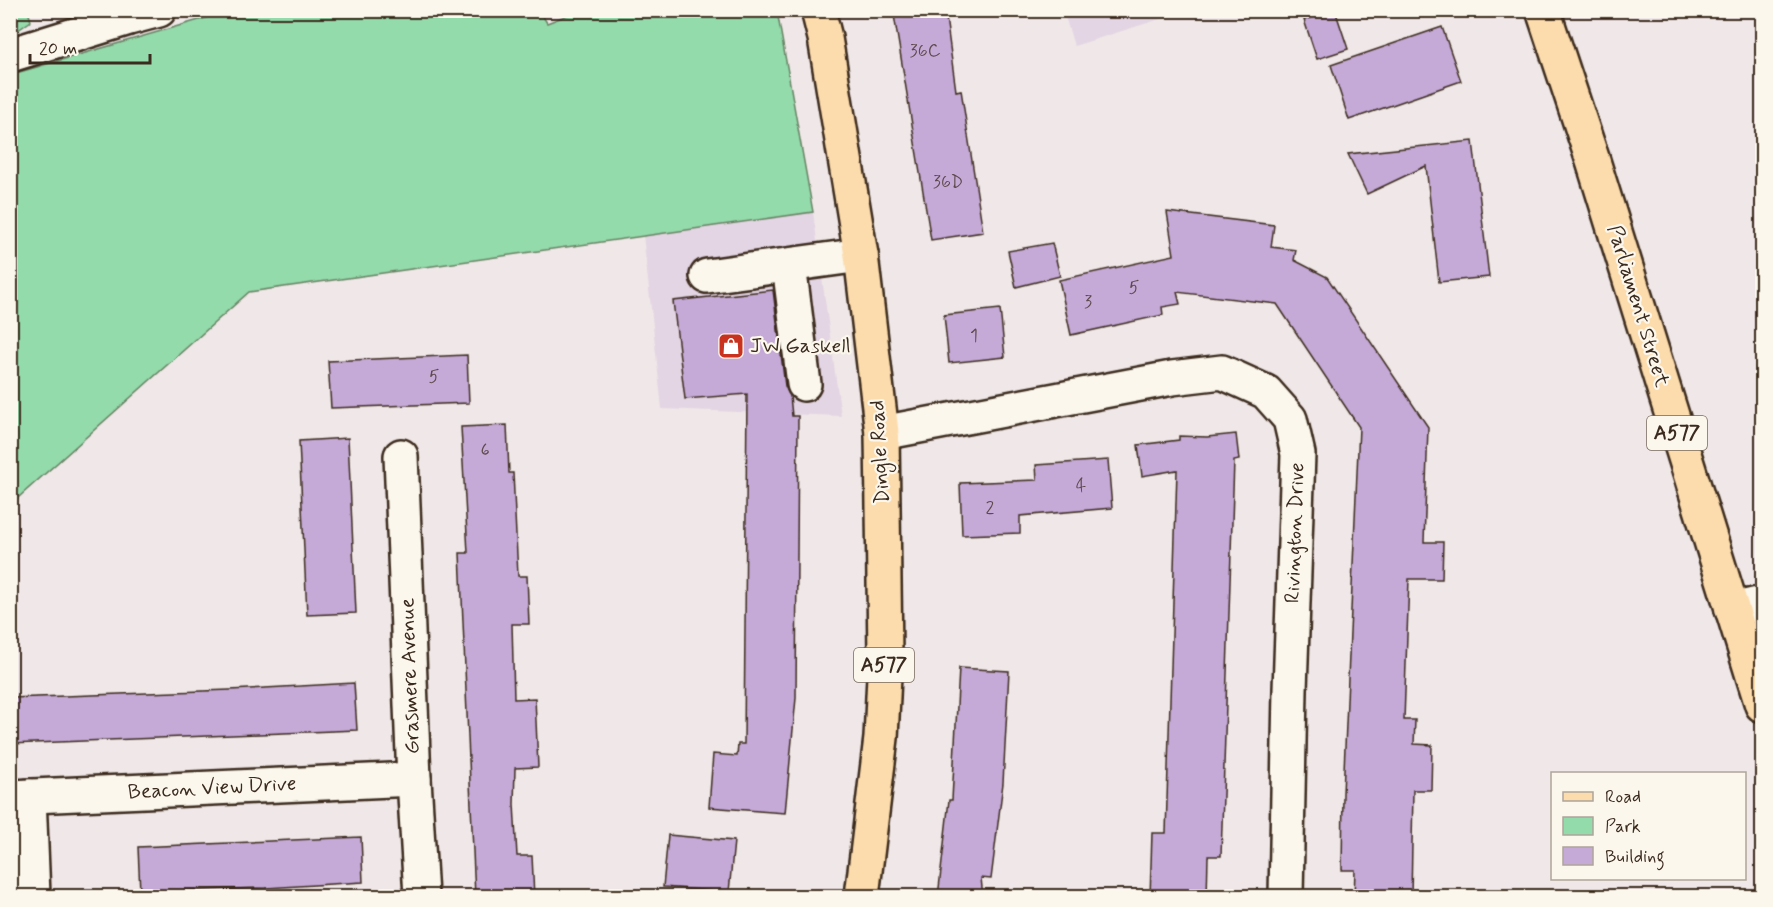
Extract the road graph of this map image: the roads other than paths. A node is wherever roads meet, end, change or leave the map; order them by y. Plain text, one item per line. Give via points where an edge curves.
1 (818, 10) edge
2 (1543, 10) edge
3 (135, 13) edge
4 (10, 55) edge
5 (861, 255) junction
6 (789, 265) junction
7 (707, 276) dead end
8 (804, 384) dead end
9 (882, 433) junction
10 (402, 456) dead end
11 (1747, 607) edge
12 (1762, 705) edge
13 (414, 779) junction
14 (20, 797) edge
15 (33, 897) edge
16 (421, 897) edge
17 (862, 897) edge
18 (1286, 897) edge

1 - 5 main road, Dingle Road / A577
2 - 11 main road, Parliament Street / A577
3 - 4 street
5 - 6 street
5 - 9 main road, Dingle Road / A577
6 - 7 street
6 - 8 street
9 - 17 main road, Dingle Road / A577 via 885,655 881,738
9 - 18 street, Rivington Drive via 1222,372 1266,392 1290,419 1298,454
10 - 13 street, Grasmere Avenue
11 - 12 main road, Parliament Street / A577
13 - 14 street, Beacon View Drive
13 - 16 street, Grasmere Avenue
14 - 15 street

